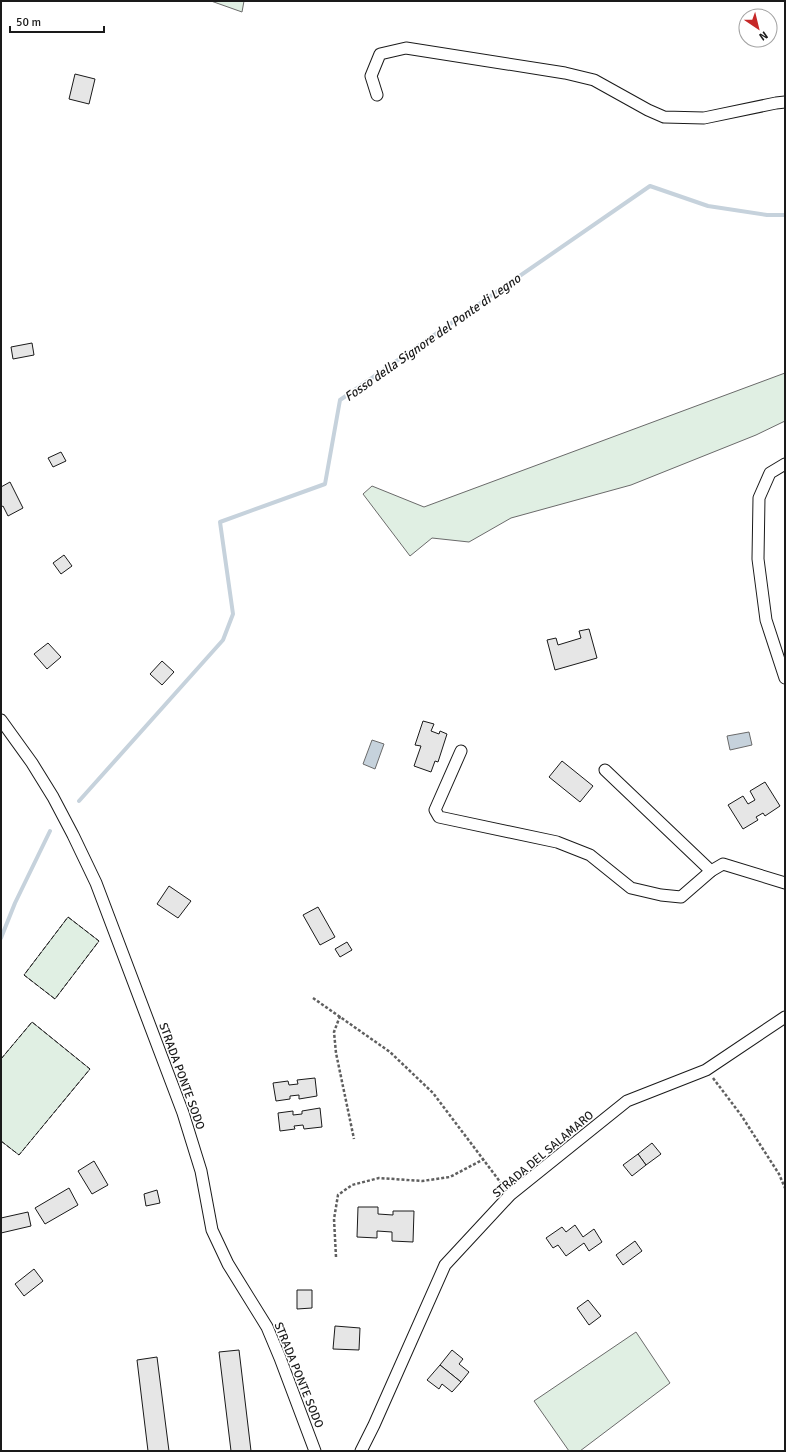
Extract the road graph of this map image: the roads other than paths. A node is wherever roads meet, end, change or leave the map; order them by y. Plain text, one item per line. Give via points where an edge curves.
1 (377, 95) dead end
2 (785, 102) edge
3 (785, 464) edge
4 (785, 678) edge
5 (1, 720) edge
6 (461, 751) dead end
7 (605, 770) dead end
8 (711, 871) junction
9 (785, 883) edge
10 (785, 1017) edge
11 (315, 1451) edge
12 (361, 1451) edge

1 - 2 street via 370,76 380,54 406,48 565,73 594,80 664,117 704,118
3 - 4 street via 770,473 759,498 758,559 766,620
5 - 11 street, STRADA PONTE SODO via 32,763 52,797 96,883 182,1113 201,1171 212,1230 228,1264 267,1327
6 - 8 street via 435,810 439,817 557,842 590,855 631,888 661,895 681,897
7 - 8 street
8 - 9 street via 723,864
10 - 12 street, STRADA DEL SALAMARO via 706,1070 627,1101 510,1196 445,1266

